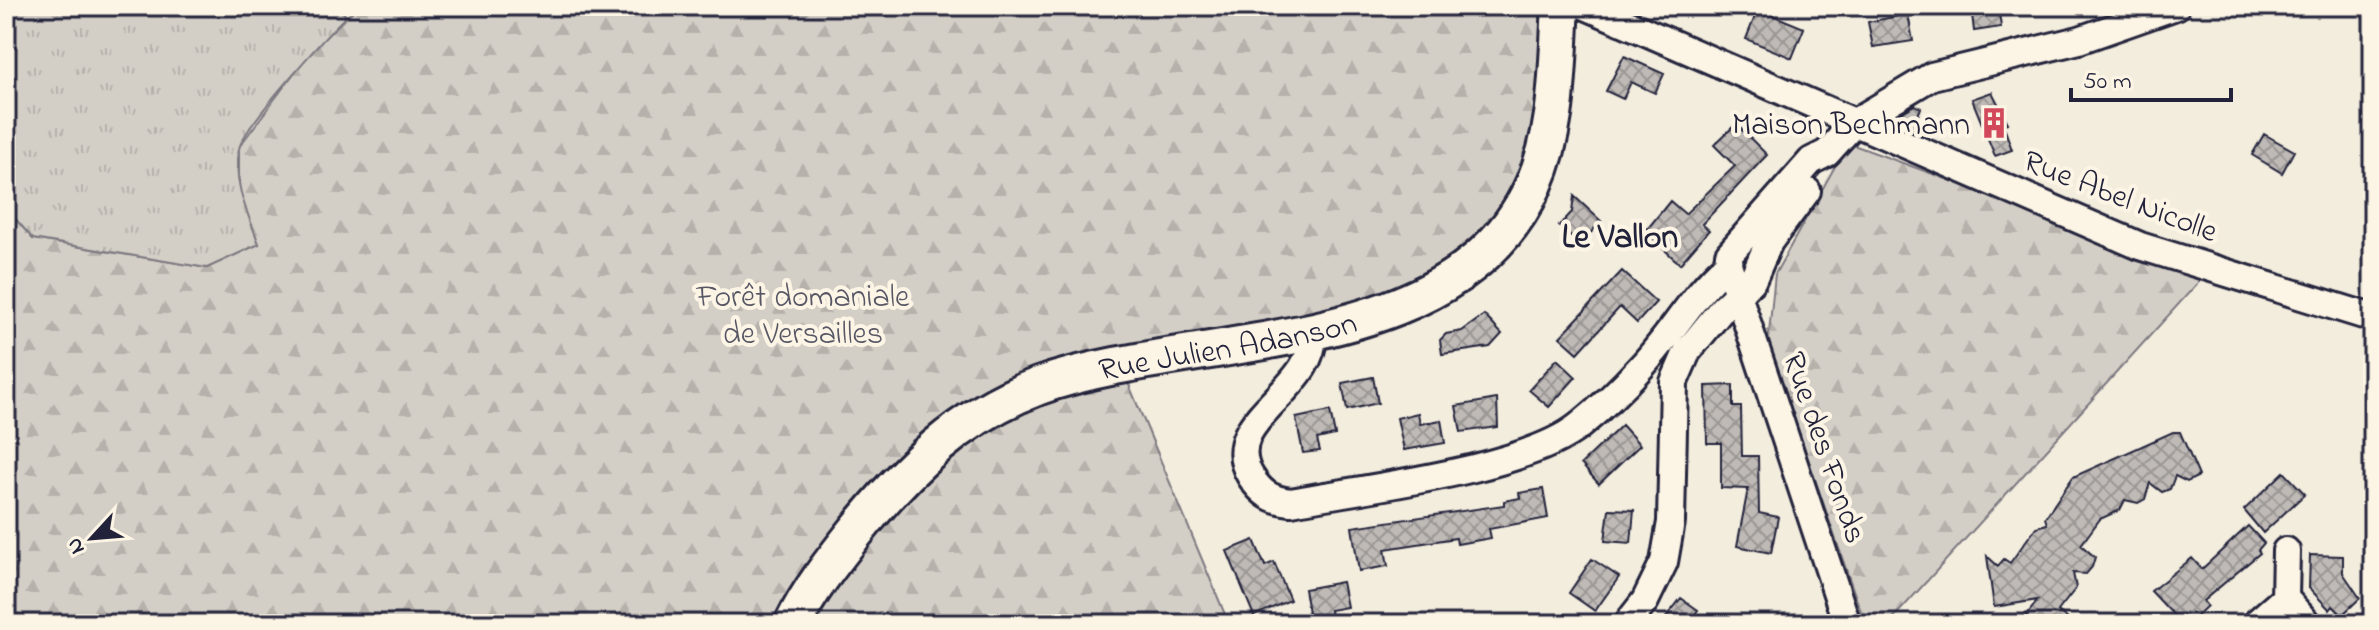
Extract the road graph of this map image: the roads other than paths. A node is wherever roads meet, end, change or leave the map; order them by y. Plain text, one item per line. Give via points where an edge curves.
1 (1561, 6) edge
2 (1586, 6) edge
3 (2176, 6) edge
4 (1855, 122) junction
5 (1827, 153) junction
6 (1728, 264) junction
7 (1737, 292) junction
8 (2373, 318) edge
9 (1313, 330) junction
10 (2286, 551) dead end
11 (2285, 598) junction
12 (1842, 621) edge
13 (793, 624) edge
14 (1627, 624) edge
15 (2255, 624) edge
16 (2308, 624) edge

1 - 9 main road, Rue Julien Adanson via 1550,138 1534,185 1516,216 1485,253 1446,283 1395,307
2 - 4 street, Rue Abel Nicolle
3 - 4 street via 2079,40 1932,76
4 - 5 street
4 - 8 street, Rue Abel Nicolle via 2140,246
5 - 6 street via 1811,161 1729,254
5 - 7 street via 1822,170 1769,242 1752,281
6 - 7 street, Rue des Fonds
6 - 9 street via 1709,280 1642,367 1577,428 1529,451 1472,468 1291,502 1272,500 1250,476 1241,449 1245,434 1304,368 1314,347
7 - 12 street, Rue des Fonds
7 - 14 street via 1687,352 1674,382 1671,522 1664,562
9 - 13 main road, Rue Julien Adanson via 1062,379 982,412 933,447 886,496 820,578
10 - 11 street
11 - 15 street
11 - 16 street

